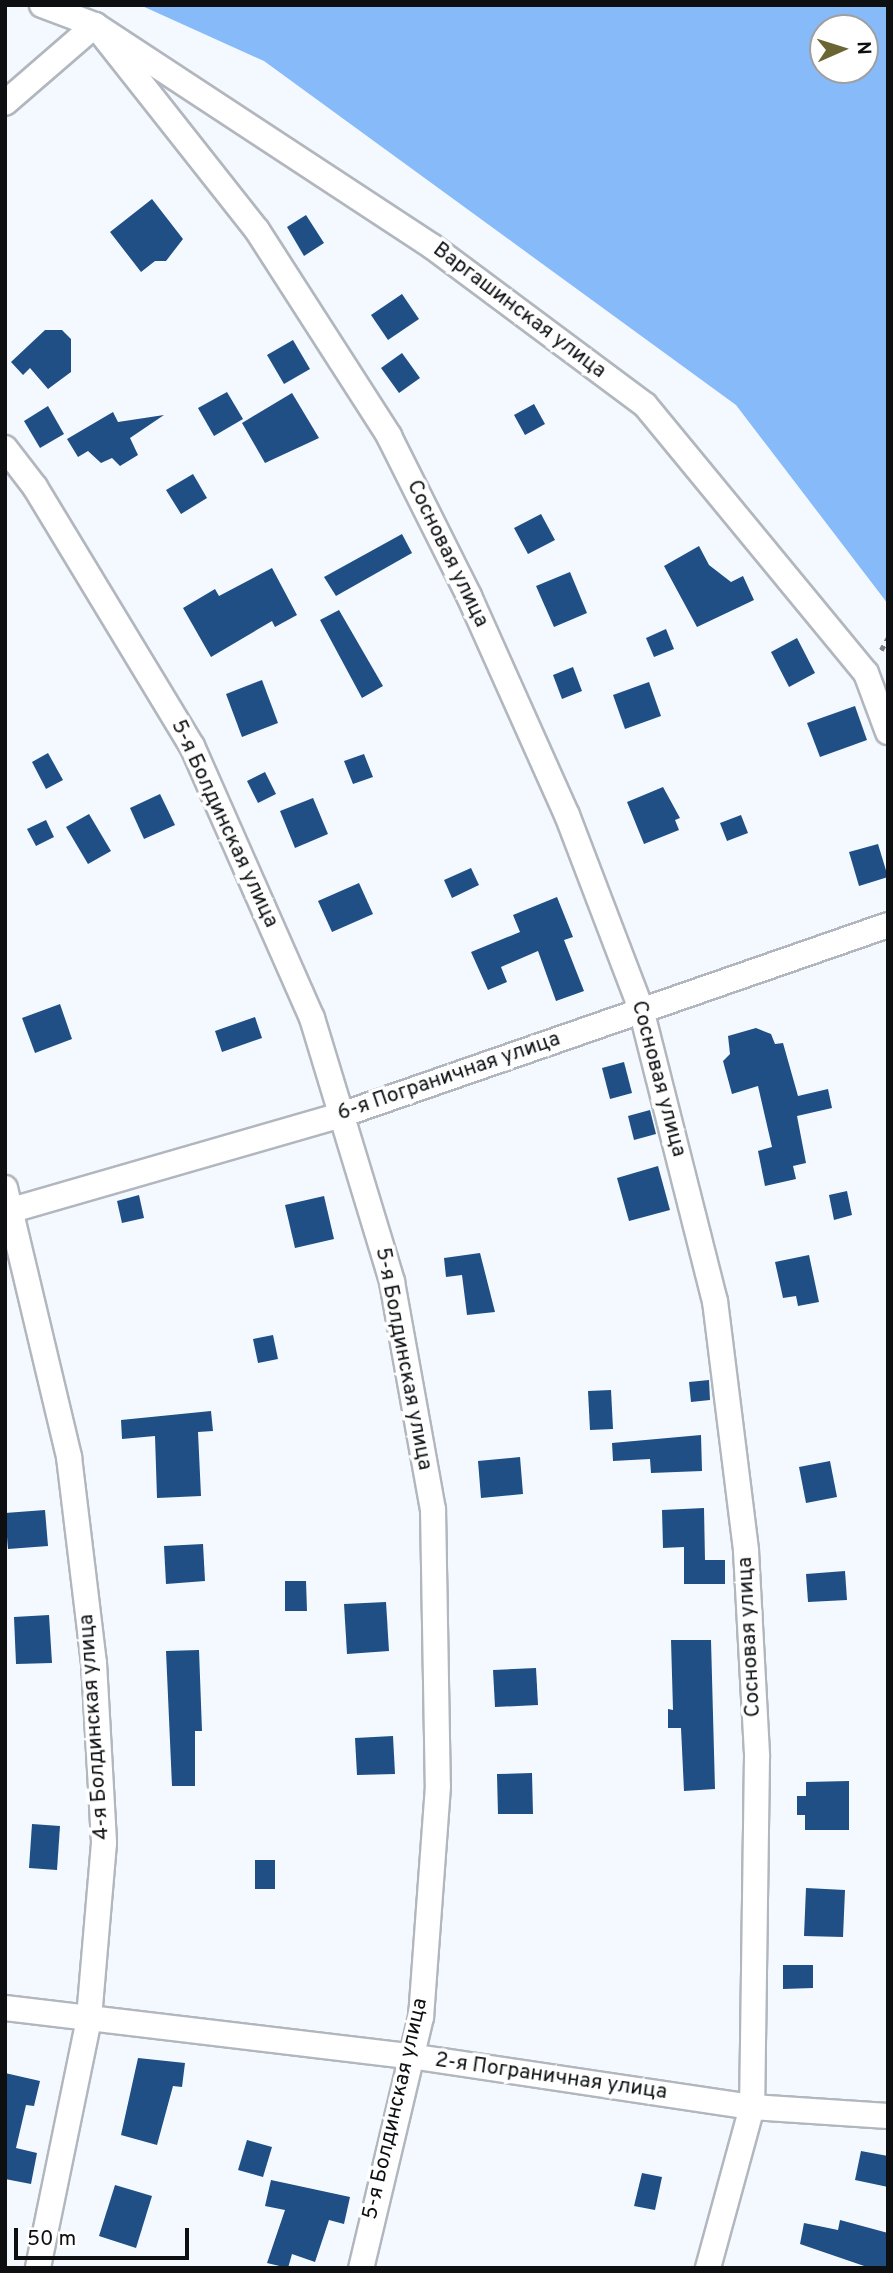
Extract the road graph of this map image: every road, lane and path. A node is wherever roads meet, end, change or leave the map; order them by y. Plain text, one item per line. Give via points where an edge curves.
1 (42, 5) edge
2 (95, 25) junction
3 (5, 103) edge
4 (5, 448) edge
5 (888, 638) edge
6 (881, 650) dead end
7 (888, 732) edge
8 (888, 925) edge
9 (641, 1009) junction
10 (341, 1115) junction
11 (8, 1203) edge
12 (5, 2008) edge
13 (89, 2020) junction
14 (410, 2056) junction
15 (752, 2107) junction
16 (888, 2116) edge
17 (38, 2268) edge
18 (361, 2268) edge
19 (708, 2268) edge

1 - 2 street, Варгашинская улица
2 - 3 street
2 - 7 street, Варгашинская улица via 433,247 645,405 866,673
2 - 9 street, Сосновая улица via 257,230 389,436 469,596 566,815
4 - 10 street, 5-я Болдинская улица via 35,487 192,746 312,1018
5 - 6 path
8 - 9 street, 6-я Пограничная улица
9 - 10 street, 6-я Пограничная улица
9 - 15 street, Сосновая улица via 715,1301 746,1551 757,1758
10 - 11 street, 6-я Пограничная улица
10 - 14 street, 5-я Болдинская улица via 392,1282 433,1509 438,1786 421,2017
11 - 13 street, 4-я Болдинская улица via 69,1457 94,1663 104,1843
12 - 13 street, 2-я Пограничная улица
13 - 14 street, 2-я Пограничная улица
13 - 17 street, 4-я Болдинская улица
14 - 15 street, 2-я Пограничная улица
14 - 18 street, 5-я Болдинская улица
15 - 16 street, 2-я Пограничная улица
15 - 19 street, Сосновая улица

